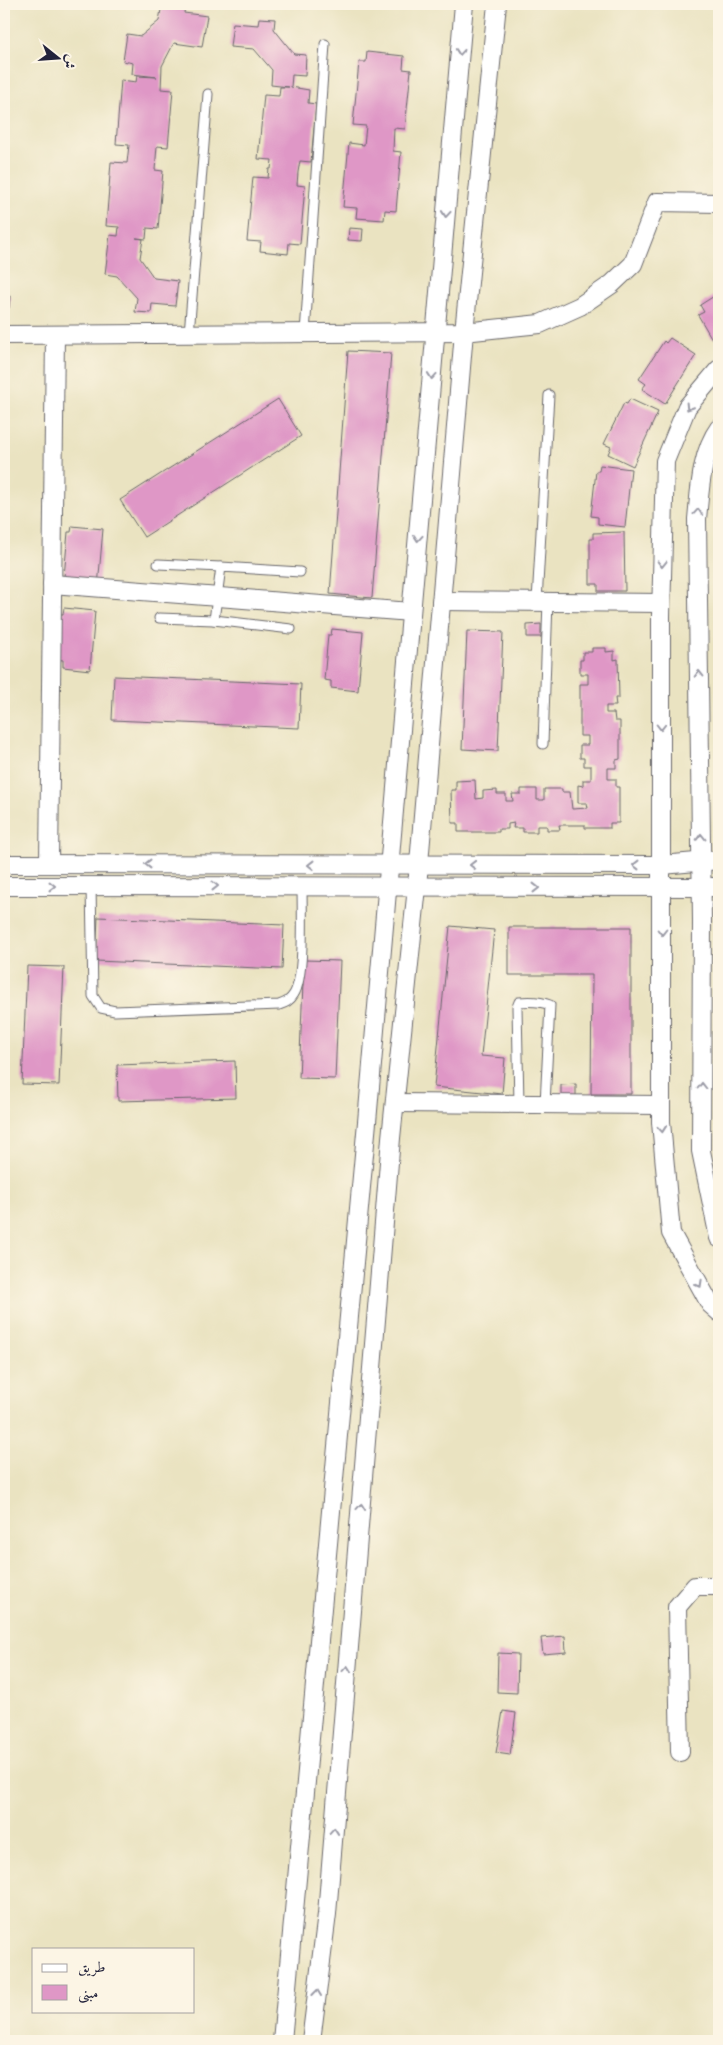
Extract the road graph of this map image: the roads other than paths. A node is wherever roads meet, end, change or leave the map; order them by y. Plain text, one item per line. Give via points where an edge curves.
1 (464, 4) edge
2 (497, 4) edge
3 (325, 44) dead end
4 (208, 94) dead end
5 (719, 203) edge
6 (436, 332) junction
7 (464, 332) junction
8 (305, 333) junction
9 (189, 334) junction
10 (4, 335) edge
11 (55, 335) junction
12 (719, 369) edge
13 (549, 395) dead end
14 (719, 428) edge
15 (158, 564) dead end
16 (221, 567) junction
17 (300, 572) dead end
18 (52, 584) junction
19 (215, 597) junction
20 (441, 601) junction
21 (542, 601) junction
22 (661, 602) junction
23 (411, 612) junction
24 (159, 618) dead end
25 (214, 620) junction
26 (291, 629) dead end
27 (543, 744) dead end
28 (701, 860) junction
29 (719, 860) edge
30 (4, 864) edge
31 (49, 864) junction
32 (389, 865) junction
33 (419, 865) junction
34 (662, 865) junction
35 (4, 886) edge
36 (91, 886) junction
37 (302, 887) junction
38 (388, 887) junction
39 (417, 887) junction
40 (702, 887) junction
41 (719, 887) edge
42 (662, 888) junction
43 (395, 1103) junction
44 (519, 1104) junction
45 (545, 1104) junction
46 (661, 1105) junction
47 (719, 1238) edge
48 (719, 1312) edge
49 (719, 1586) edge
50 (680, 1752) dead end
51 (282, 2041) edge
52 (311, 2041) edge

1 -> 6 street
2 - 7 street
3 - 8 lane
4 - 9 lane
5 - 7 street via 657,202 633,264 612,284 580,306 540,324
6 - 7 street
6 - 8 street
6 -> 23 street
7 - 20 street
8 - 9 street
9 - 11 street
10 - 11 street
11 - 18 street
12 -> 22 street via 687,407 665,461
13 - 21 lane
28 -> 14 street via 698,519 701,475
15 - 16 lane
16 - 17 lane
16 - 19 lane
18 - 19 street
18 - 31 street
19 - 23 street
19 - 25 lane
20 - 21 street
20 - 33 street
21 - 22 street
21 - 27 lane
22 -> 34 street
23 - 32 street
24 - 25 lane
25 - 26 lane
28 - 29 street
28 - 34 street
28 - 40 street
30 - 31 street
32 -> 31 street
32 - 33 street
32 - 38 street
34 -> 33 street
33 - 39 street
34 - 42 street
35 -> 36 street
36 -> 37 street
36 - 37 lane via 93,996 102,1008 115,1010 261,1006 288,1002 295,994 300,966
37 - 38 street
38 - 39 street
38 - 51 street
39 -> 42 street
39 - 43 street
40 - 41 street
40 - 42 street
47 -> 40 street via 701,1151
42 -> 46 street
43 - 44 street
52 -> 43 street via 327,1914
44 - 45 street
44 - 45 lane via 517,1007 520,1002 528,1001 550,1005
45 - 46 street
46 -> 48 street via 671,1234 710,1304
49 - 50 street via 694,1586 677,1607

